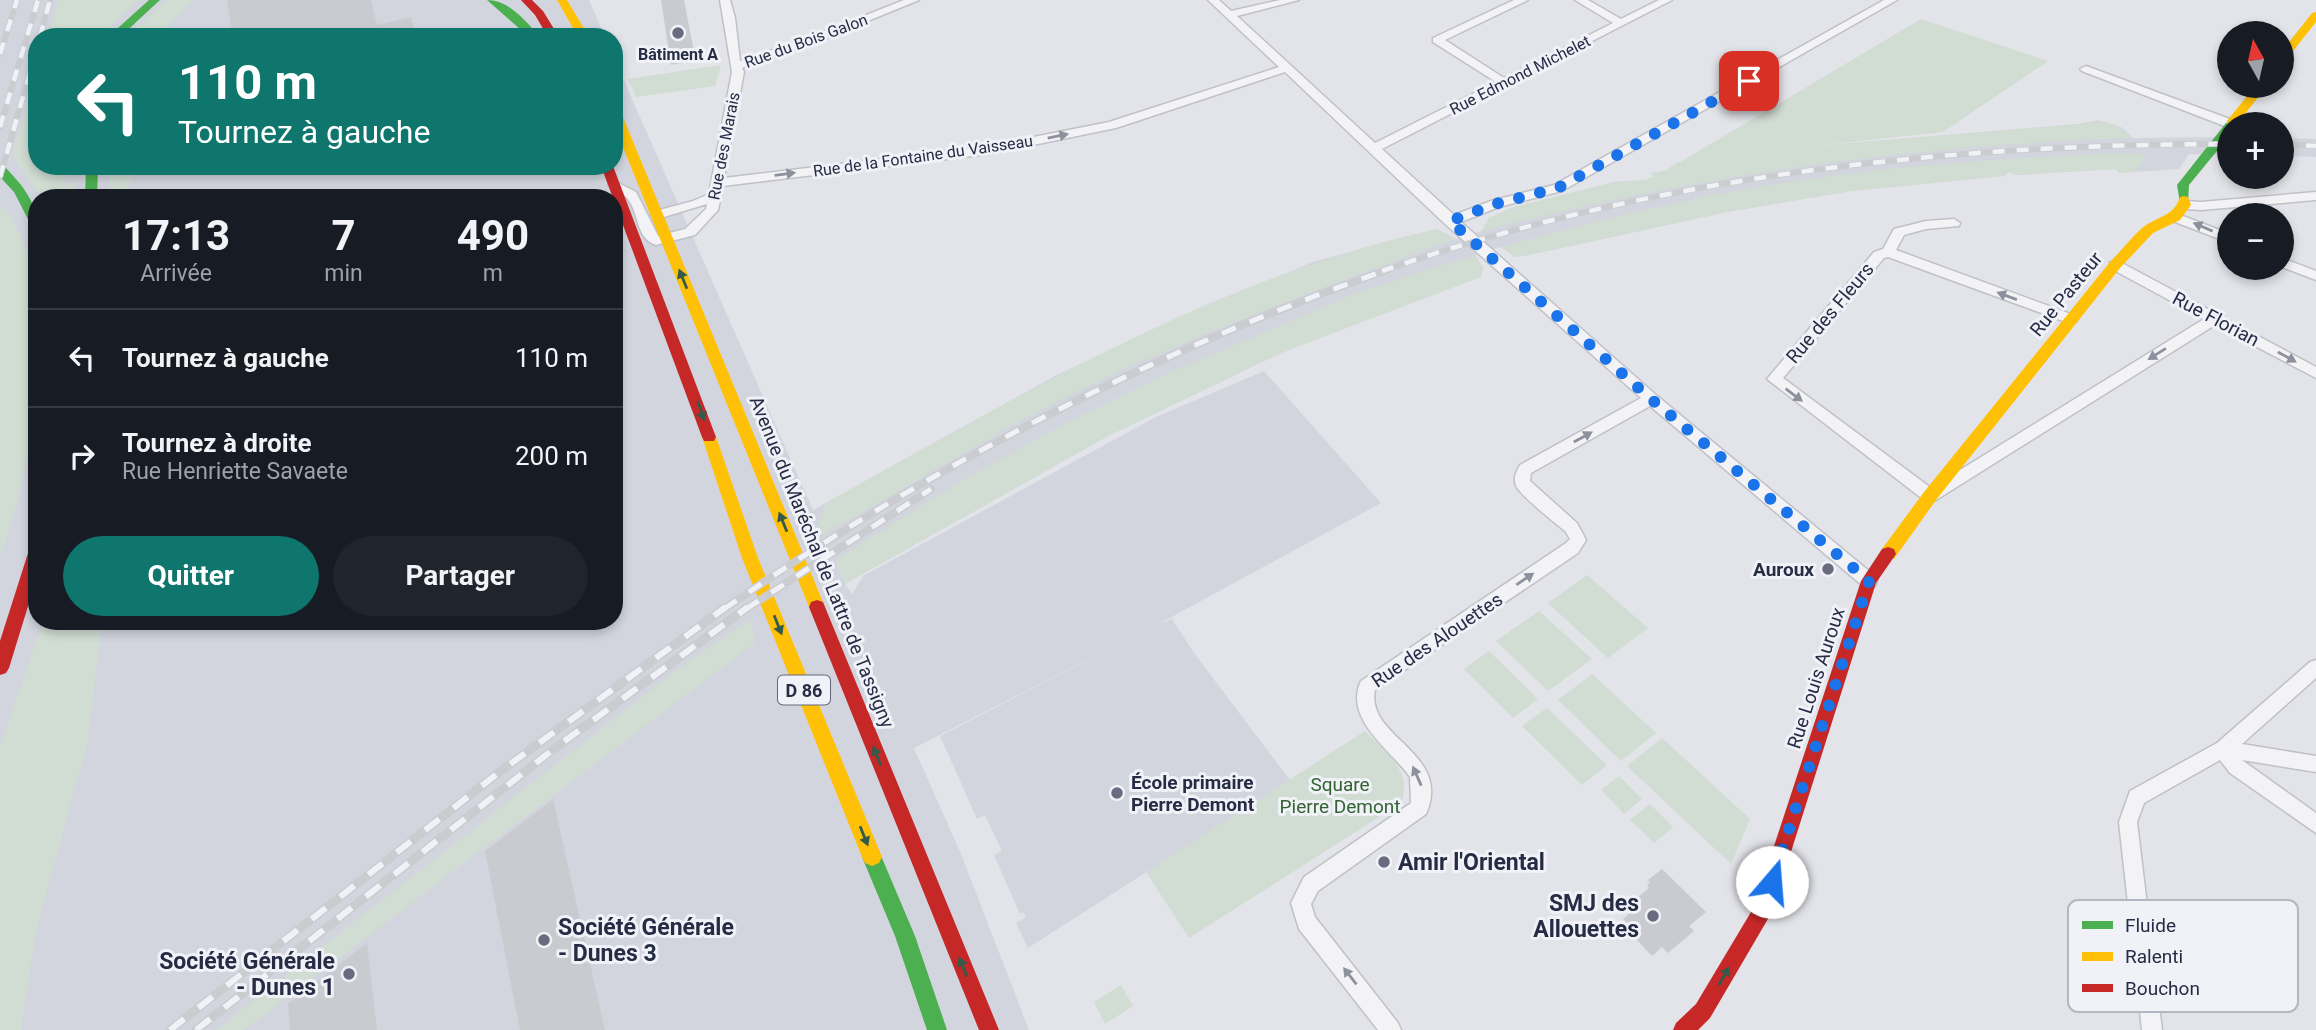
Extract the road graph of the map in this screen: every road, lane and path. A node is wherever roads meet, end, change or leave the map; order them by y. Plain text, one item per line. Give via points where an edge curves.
1 (155, 0) edge
2 (492, 0) edge
3 (526, 0) edge
4 (562, 0) edge
5 (580, 0) edge
6 (725, 0) edge
7 (914, 0) edge
8 (1213, 0) edge
9 (1294, 0) edge
10 (1523, 0) edge
11 (1580, 0) edge
12 (1667, 0) edge
13 (1892, 0) edge
14 (1229, 15) junction
15 (2316, 15) edge
16 (1621, 23) junction
17 (122, 28) edge
18 (526, 28) edge
19 (548, 28) edge
20 (579, 28) edge
21 (585, 28) edge
22 (2294, 43) edge
23 (736, 66) junction
24 (1287, 68) junction
25 (2086, 69) dead end
26 (1505, 83) junction
27 (2251, 98) edge
28 (2240, 112) edge
29 (2217, 120) edge
30 (623, 132) edge
31 (2217, 142) edge
32 (1372, 149) junction
33 (0, 169) edge
34 (610, 175) edge
35 (717, 183) junction
36 (614, 186) junction
37 (615, 189) edge
38 (620, 189) edge
39 (623, 190) edge
40 (714, 196) junction
41 (2316, 197) edge
42 (28, 207) edge
43 (623, 209) edge
44 (2180, 211) junction
45 (657, 215) junction
46 (1450, 221) junction
47 (1954, 223) dead end
48 (2217, 232) edge
49 (667, 239) junction
50 (1888, 252) junction
51 (2115, 265) junction
52 (2294, 267) edge
53 (2316, 276) edge
54 (2215, 318) junction
55 (2071, 320) junction
56 (2316, 373) edge
57 (1651, 399) junction
58 (1930, 496) junction
59 (28, 579) edge
60 (1869, 581) junction
61 (2316, 667) edge
62 (0, 668) edge
63 (2223, 749) junction
64 (2316, 764) edge
65 (2316, 824) edge
66 (2138, 900) edge
67 (2150, 1012) edge
68 (937, 1030) edge
69 (989, 1030) edge
70 (1391, 1030) edge
71 (1683, 1030) edge
72 (2152, 1030) edge

1 - 17 main road
2 - 18 main road
3 - 19 main road
4 - 20 main road
5 - 21 main road
6 - 23 street, Rue des Marais via 732,17
7 - 23 street, Rue du Bois Galon
8 - 14 street
9 - 14 street
10 - 26 street via 1437,40
11 - 16 street
12 - 16 street, Rue Edmond Michelet
13 - 46 street via 1558,188
14 - 24 street
15 - 22 main road
16 - 26 street, Rue Edmond Michelet
23 - 35 street, Rue des Marais
24 - 32 street
35 -> 24 street, Rue de la Fontaine du Vaisseau via 989,150 1112,125
25 - 29 street
26 - 32 street, Rue Edmond Michelet
27 - 28 main road
30 - 45 main road, Avenue du Maréchal de Lattre de Tassigny / D 86
31 - 44 main road via 2183,185
32 - 46 street
33 - 42 main road
34 - 36 main road, D 86
35 - 40 street, Rue des Marais
36 -> 37 main road, D 86
36 - 38 street
39 - 49 street via 632,195 650,237
40 - 45 street
40 - 49 street, Rue des Marais via 712,211 690,232
41 - 44 street
43 -> 68 main road, D 86 via 690,380 750,558 905,936
48 -> 44 street
44 - 51 main road, Rue Pasteur via 2148,230
45 - 49 main road, Avenue du Maréchal de Lattre de Tassigny / D 86
46 - 57 street
47 - 50 street via 1899,232
69 -> 49 main road, Avenue du Maréchal de Lattre de Tassigny / D 86
55 -> 50 street, Rue des Fleurs
50 -> 58 street, Rue des Fleurs via 1879,255 1773,379
51 - 54 street, Rue Florian
51 - 55 main road, Rue Pasteur
52 - 53 street
54 -> 56 street, Rue Florian
54 -> 58 street, Rue Louis Auroux
55 - 58 main road, Rue Pasteur
57 - 60 street
70 -> 57 street, Rue des Alouettes via 1306,922 1301,903 1311,884 1419,808 1423,790 1418,772 1366,710 1362,695 1367,686 1573,548 1578,540 1571,527 1523,484 1525,469
58 - 60 main road, Rue Louis Auroux
59 - 62 main road
71 -> 60 main road, Rue Louis Auroux via 1703,1011 1762,912
61 - 63 street
63 - 64 street
63 - 65 street via 2236,766
63 - 66 street via 2137,797 2129,822
67 - 72 street

